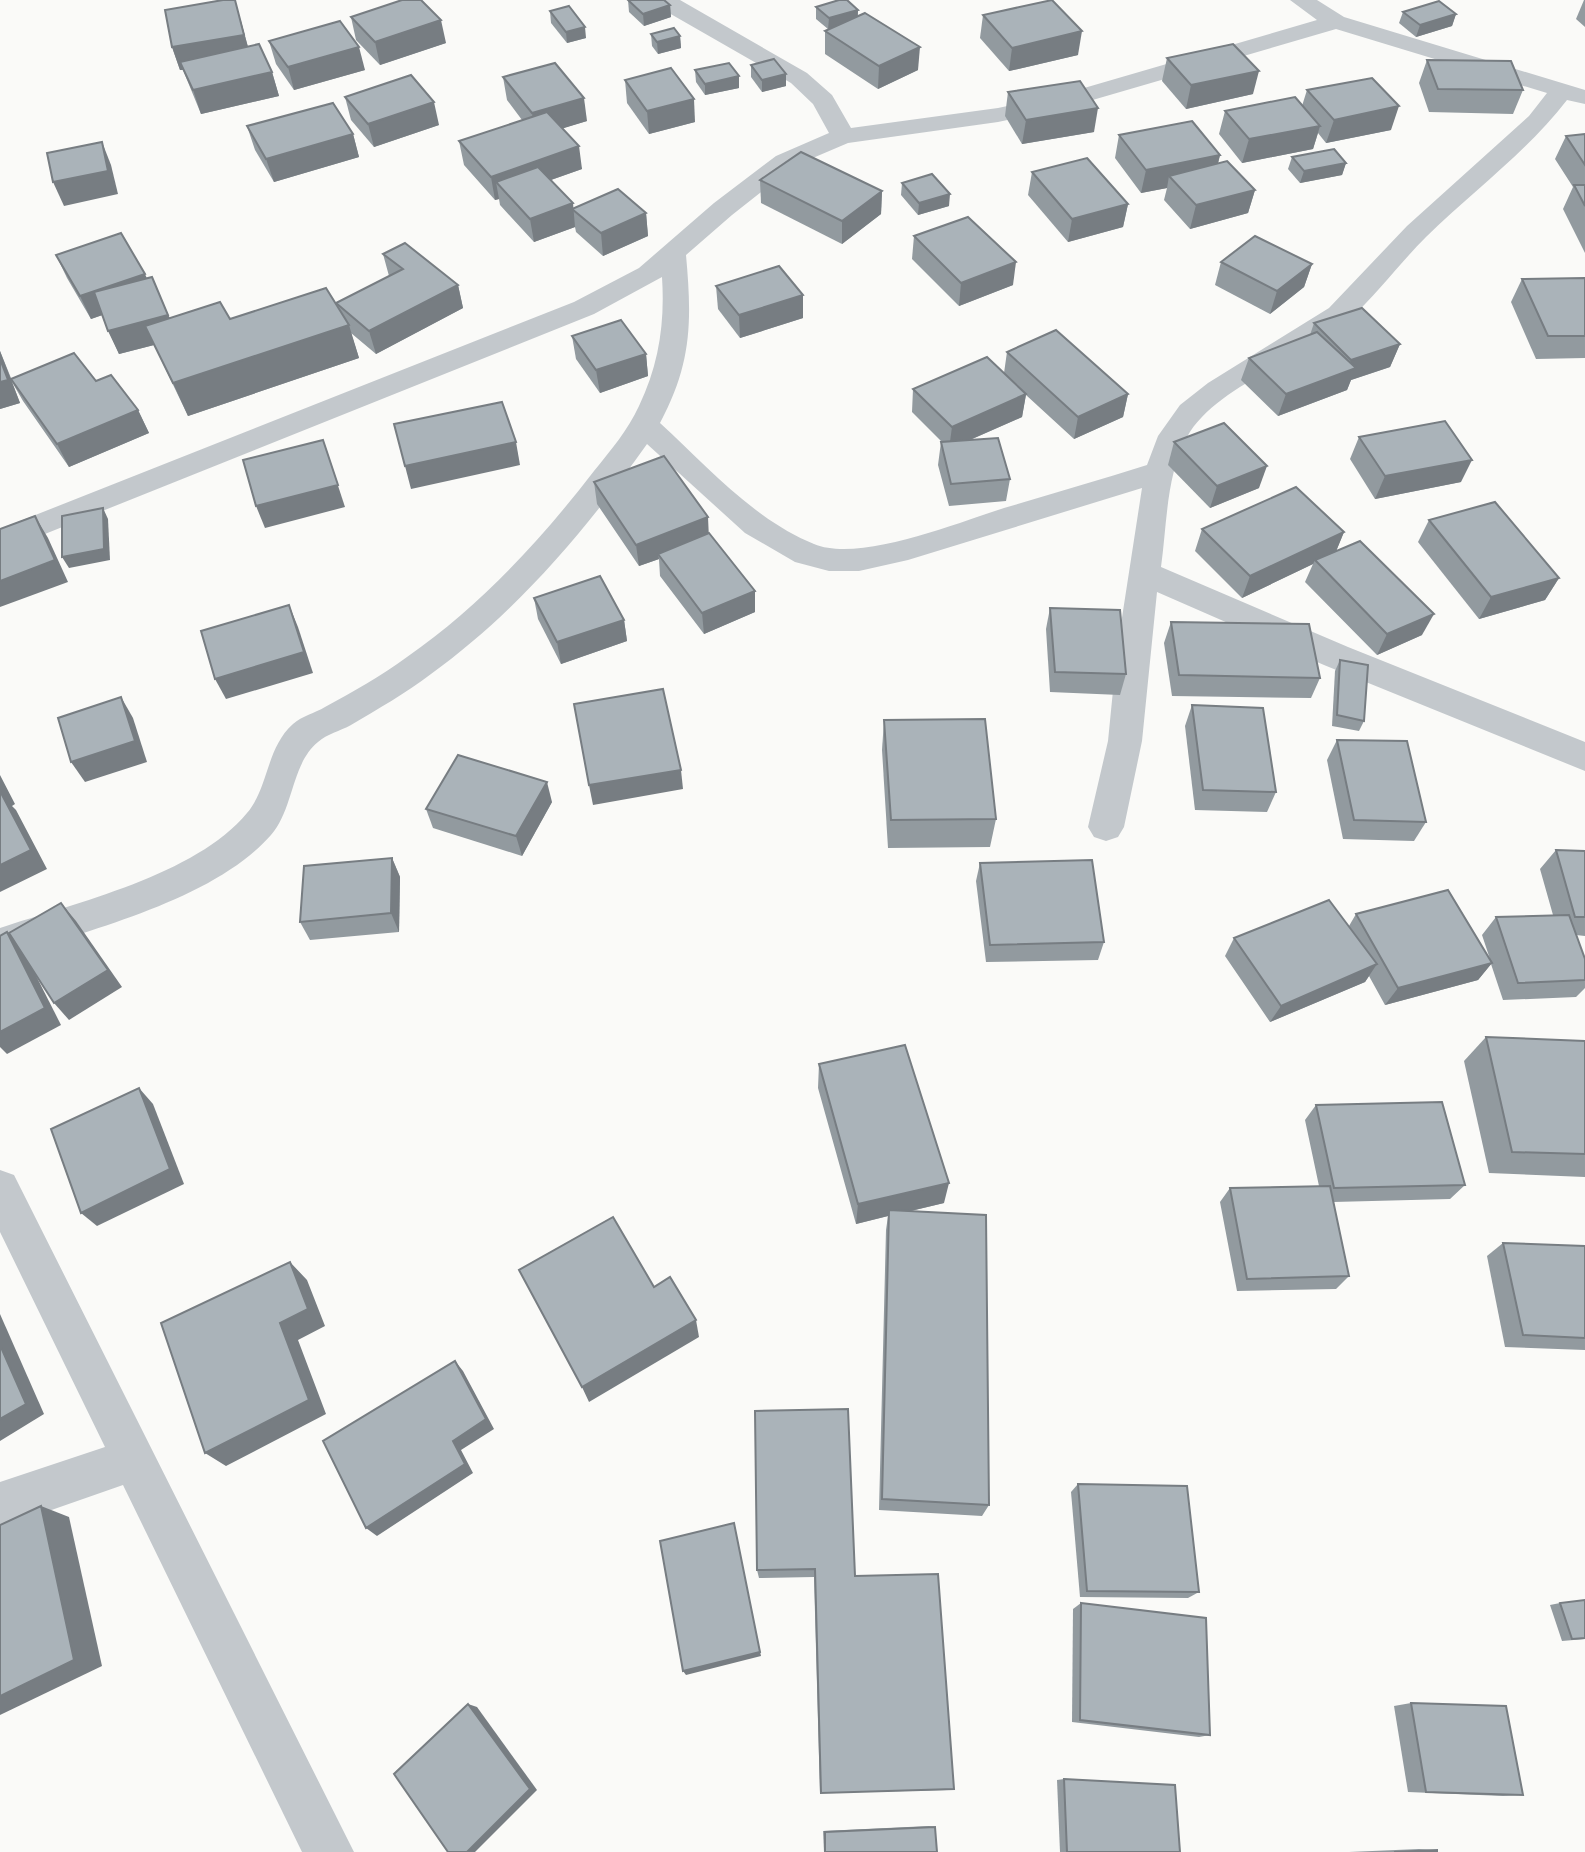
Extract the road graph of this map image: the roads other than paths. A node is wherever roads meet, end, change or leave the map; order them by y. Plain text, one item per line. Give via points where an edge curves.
1 (663, 0) edge
2 (1301, 0) edge
3 (1336, 22) junction
4 (1574, 94) edge
5 (843, 136) junction
6 (673, 255) junction
7 (645, 425) junction
8 (1159, 472) junction
9 (0, 541) edge
10 (1146, 574) junction
11 (1585, 757) edge
12 (1106, 827) dead end
13 (0, 944) edge
14 (0, 1189) edge
15 (135, 1459) junction
16 (0, 1505) edge
17 (329, 1852) edge

1 - 5 street via 799,79 824,100
2 - 3 street
3 - 4 street
3 - 5 street via 1072,99 998,115
4 - 8 street via 1416,232 1339,314 1190,412 1173,436
5 - 6 street via 785,161
6 - 7 street via 675,342
6 - 9 street via 649,274 584,307
7 - 8 street via 759,528 787,546 828,560 866,559 908,549
7 - 13 street via 527,574 467,631 306,733 285,759 261,823 235,846 163,887
8 - 10 street
10 - 11 street
10 - 12 street via 1125,741
14 - 15 street
15 - 16 street
15 - 17 street

